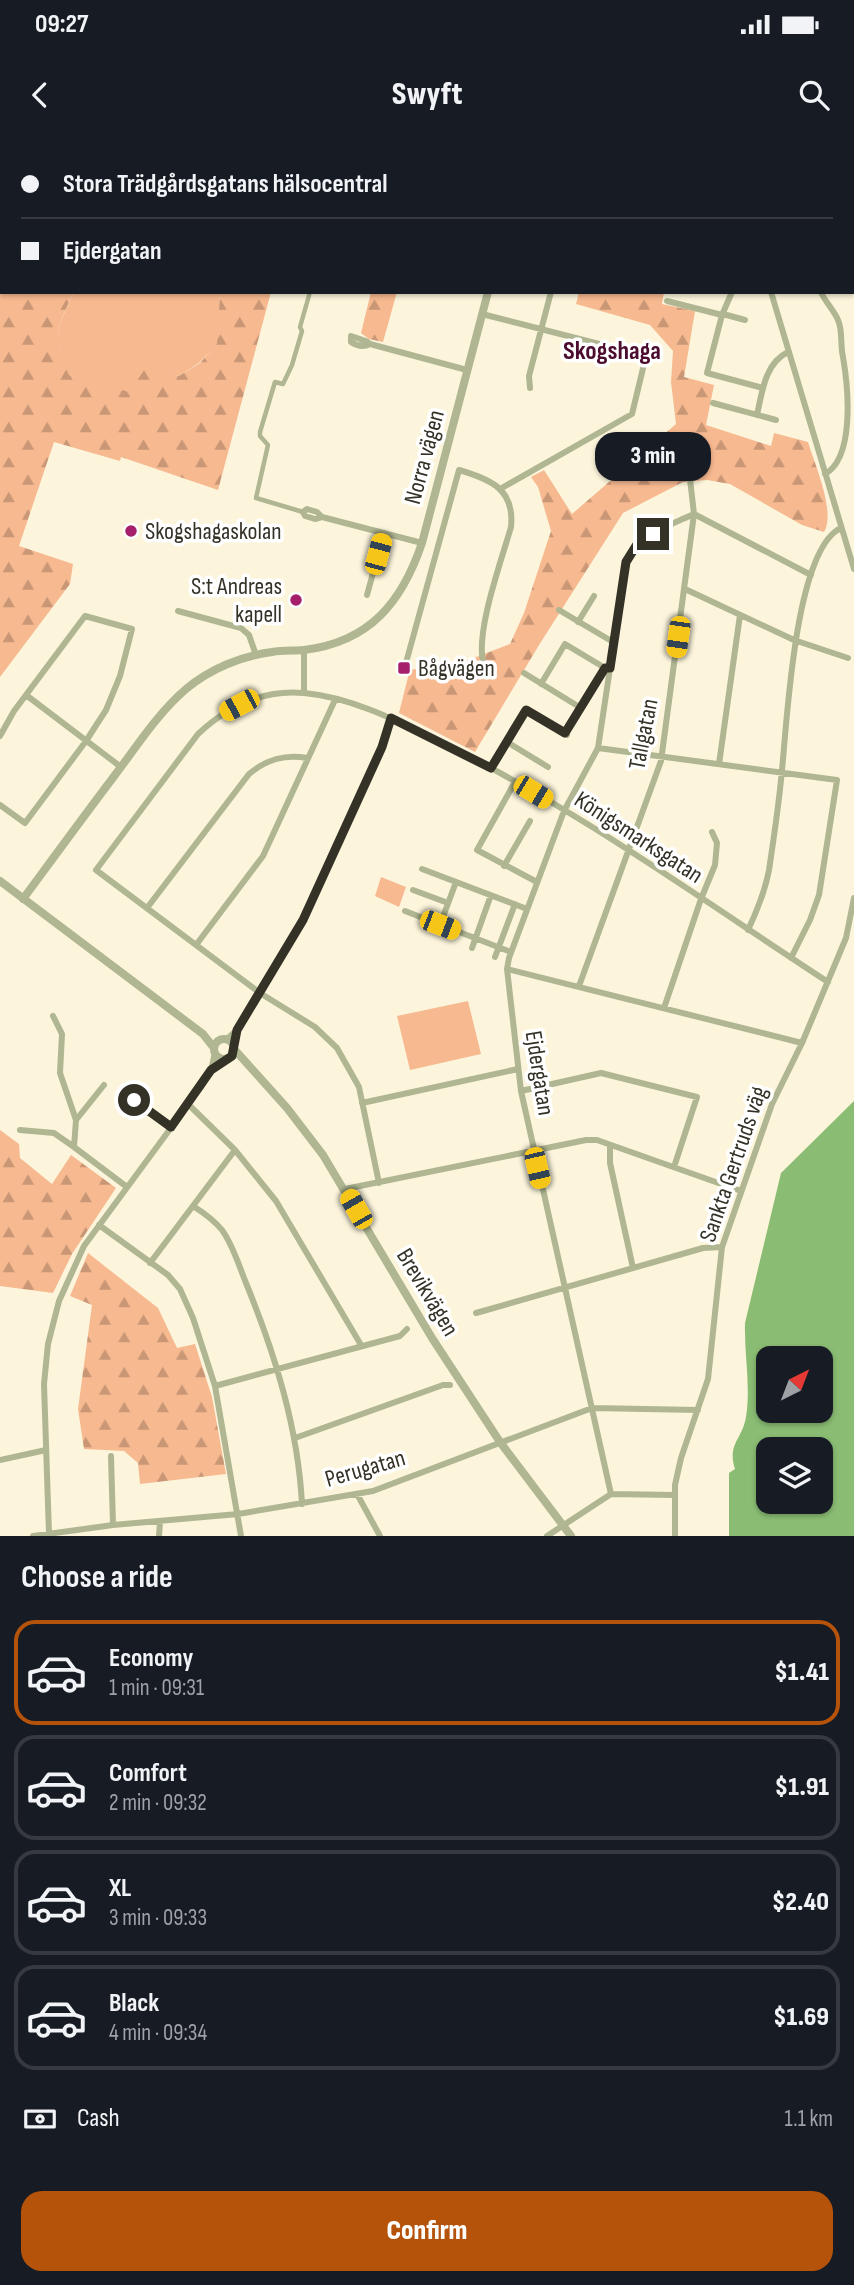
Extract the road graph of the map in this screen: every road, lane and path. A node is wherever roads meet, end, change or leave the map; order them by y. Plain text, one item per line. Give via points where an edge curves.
1 (310, 294) edge
2 (487, 294) edge
3 (550, 294) edge
4 (731, 294) edge
5 (772, 294) edge
6 (822, 294) edge
7 (667, 302) dead end
8 (482, 314) junction
9 (722, 315) junction
10 (745, 320) dead end
11 (541, 330) junction
12 (370, 344) dead end
13 (788, 352) junction
14 (467, 370) junction
15 (530, 388) dead end
16 (763, 388) junction
17 (713, 403) dead end
18 (757, 415) junction
19 (776, 420) dead end
20 (442, 465) junction
21 (458, 470) junction
22 (825, 474) junction
23 (690, 479) dead end
24 (500, 489) junction
25 (303, 512) joint
26 (694, 513) junction
27 (841, 528) junction
28 (384, 533) junction
29 (422, 543) junction
30 (854, 569) edge
31 (811, 575) junction
32 (685, 589) junction
33 (367, 595) dead end
34 (594, 596) dead end
35 (559, 610) dead end
36 (177, 611) dead end
37 (740, 615) junction
38 (578, 622) junction
39 (794, 640) junction
40 (613, 642) junction
41 (304, 650) junction
42 (256, 655) junction
43 (848, 658) dead end
44 (483, 662) dead end
45 (607, 668) junction
46 (404, 670) dead end
47 (524, 673) dead end
48 (541, 684) junction
49 (304, 693) junction
50 (26, 695) junction
51 (335, 700) junction
52 (581, 708) junction
53 (391, 718) junction
54 (0, 736) edge
55 (86, 741) junction
56 (507, 742) junction
57 (598, 748) junction
58 (662, 757) junction
59 (307, 758) junction
60 (719, 764) junction
61 (121, 767) junction
62 (548, 767) dead end
63 (491, 768) junction
64 (782, 773) junction
65 (516, 782) junction
66 (0, 805) edge
67 (564, 811) junction
68 (530, 821) dead end
69 (712, 832) dead end
70 (629, 852) junction
71 (504, 866) junction
72 (422, 869) dead end
73 (0, 881) edge
74 (456, 882) junction
75 (537, 882) junction
76 (413, 890) dead end
77 (491, 895) junction
78 (23, 898) junction
79 (854, 898) edge
80 (701, 899) junction
81 (448, 903) junction
82 (516, 904) junction
83 (146, 908) junction
84 (527, 909) junction
85 (405, 911) dead end
86 (440, 925) junction
87 (748, 930) junction
88 (476, 938) junction
89 (196, 945) junction
90 (499, 947) junction
91 (472, 948) dead end
92 (511, 952) junction
93 (495, 957) dead end
94 (791, 958) junction
95 (507, 969) junction
96 (828, 982) junction
97 (579, 986) junction
98 (260, 992) junction
99 (664, 1008) junction
100 (52, 1017) dead end
101 (203, 1034) junction
102 (229, 1043) junction
103 (802, 1043) junction
104 (215, 1051) junction
105 (225, 1059) junction
106 (250, 1069) junction
107 (519, 1069) junction
108 (211, 1070) junction
109 (104, 1085) dead end
110 (521, 1091) junction
111 (362, 1103) junction
112 (188, 1104) junction
113 (149, 1111) dead end
114 (76, 1120) junction
115 (171, 1127) junction
116 (20, 1130) dead end
117 (610, 1145) junction
118 (74, 1147) junction
119 (235, 1150) junction
120 (534, 1151) junction
121 (674, 1167) junction
122 (379, 1183) junction
123 (127, 1187) junction
124 (345, 1189) junction
125 (741, 1191) junction
126 (194, 1206) junction
127 (99, 1225) junction
128 (722, 1247) junction
129 (150, 1263) junction
130 (633, 1268) junction
131 (564, 1288) junction
132 (476, 1312) dead end
133 (407, 1329) dead end
134 (362, 1345) junction
135 (277, 1369) junction
136 (450, 1385) dead end
137 (215, 1386) junction
138 (592, 1408) junction
139 (698, 1410) junction
140 (295, 1438) junction
141 (500, 1442) junction
142 (46, 1450) junction
143 (111, 1456) dead end
144 (0, 1460) edge
145 (357, 1494) junction
146 (611, 1494) junction
147 (674, 1495) junction
148 (302, 1504) junction
149 (238, 1514) junction
150 (160, 1522) junction
151 (113, 1525) junction
152 (563, 1525) junction
153 (49, 1534) edge
154 (33, 1536) edge
155 (159, 1536) edge
156 (241, 1536) edge
157 (380, 1536) edge
158 (547, 1536) edge
159 (571, 1536) edge
160 (675, 1536) edge

1 - 25 street via 292,365 283,384 275,382 260,432 268,445 256,498
2 - 8 street, Norra vägen
3 - 11 street
4 - 9 street
5 - 13 street
6 - 22 street via 839,322 851,418 848,455
7 - 9 street
8 - 11 street
8 - 14 street, Norra vägen
9 - 10 street
9 - 16 street via 707,373
11 - 15 street
11 - 24 street via 646,356 632,414
12 - 14 street
13 - 16 street via 774,362
13 - 22 street
14 - 20 street, Norra vägen
16 - 18 street
17 - 18 street
18 - 19 street
20 - 21 street
20 - 29 street, Norra vägen
21 - 24 street via 487,479
21 - 46 street
22 - 27 street
23 - 26 street, Tallgatan
24 - 44 street via 512,519 483,630
25 - 28 street via 307,509
26 - 31 street
26 - 32 street, Tallgatan
26 - 40 street, Ejdergatan via 645,539 631,554 623,574
27 - 30 street
27 - 31 street via 828,537
28 - 29 street
28 - 33 street
29 - 41 street, Norra vägen via 402,591 373,622 348,638
31 - 39 street
32 - 37 street
32 - 58 street, Tallgatan
34 - 38 street
35 - 38 street
36 - 42 street via 241,628 249,635
37 - 39 street
37 - 60 street
38 - 40 street
39 - 43 street
39 - 64 street
40 - 45 street, Ejdergatan
41 - 42 street, Norra vägen
41 - 49 street
42 - 61 street, Norra vägen via 215,669 187,688
45 - 48 street via 565,644
45 - 52 street, Ejdergatan
45 - 57 street, Ejdergatan
47 - 48 street
48 - 52 street
49 - 51 street, Königsmarksgatan
49 - 83 street, Königsmarksgatan via 254,699 212,721 96,870
50 - 54 street
50 - 55 street
50 - 55 street via 85,616 132,629 113,694
51 - 53 street, Königsmarksgatan
51 - 59 street
52 - 56 street, Ejdergatan via 566,734 526,710
53 - 63 street, Königsmarksgatan
53 - 98 street via 303,920
55 - 61 street
55 - 66 street via 24,823
56 - 62 street
56 - 63 street, Ejdergatan
57 - 58 street
57 - 67 street, Ejdergatan
58 - 60 street
58 - 70 street, Tallgatan
59 - 83 street via 277,758 249,774
59 - 89 street via 263,856
60 - 64 street
61 - 78 street, Norra vägen
63 - 65 street, Königsmarksgatan
64 - 87 street via 766,884
64 - 94 street via 837,780 819,895
65 - 67 street, Königsmarksgatan
65 - 71 street via 477,850
67 - 70 street, Königsmarksgatan
67 - 75 street, Ejdergatan
68 - 71 street
69 - 80 street via 717,843 715,865
70 - 80 street, Königsmarksgatan
70 - 97 street, Tallgatan
71 - 75 street
72 - 74 street
73 - 78 street
74 - 77 street
74 - 81 street
75 - 84 street, Ejdergatan
76 - 81 street
77 - 82 street
77 - 88 street
78 - 101 street
79 - 96 street, Sankta Gertruds väg via 846,938
80 - 87 street, Königsmarksgatan
80 - 99 street
81 - 86 street
82 - 84 street
82 - 90 street
83 - 89 street
84 - 92 street, Ejdergatan
85 - 86 street
86 - 88 street
87 - 94 street, Königsmarksgatan
88 - 90 street
88 - 91 street
89 - 98 street
90 - 92 street
90 - 93 street
92 - 95 street, Ejdergatan
94 - 96 street, Königsmarksgatan
95 - 97 street
95 - 107 street, Ejdergatan
96 - 103 street, Sankta Gertruds väg
97 - 99 street
98 - 102 street
98 - 111 street via 332,1043 353,1073
99 - 103 street
100 - 114 street via 62,1034 60,1073
101 - 102 street
101 - 104 street
102 - 104 street
102 - 105 street via 232,1056
102 - 106 street, Brevikvägen
103 - 125 street, Sankta Gertruds väg via 772,1104
104 - 105 street, Brevikvägen
104 - 108 street
105 - 106 street, Brevikvägen
105 - 108 street
106 - 124 street, Brevikvägen via 306,1132
107 - 110 street, Ejdergatan
107 - 111 street
108 - 112 street
109 - 114 street
110 - 120 street, Ejdergatan
110 - 121 street via 601,1073 697,1097
111 - 122 street
112 - 115 street
112 - 119 street
113 - 115 street
114 - 118 street
115 - 123 street
116 - 118 street via 54,1133
117 - 120 street via 586,1140
117 - 121 street
117 - 130 street
118 - 123 street
119 - 126 street
119 - 134 street via 275,1201
120 - 122 street
120 - 131 street, Ejdergatan
121 - 125 street
122 - 124 street
123 - 127 street
124 - 141 street, Brevikvägen via 432,1338
125 - 128 street, Sankta Gertruds väg
126 - 129 street
126 - 135 street via 219,1226 229,1243
127 - 129 street
127 - 142 street via 72,1270 53,1318 44,1384
128 - 130 street
128 - 139 street, Sankta Gertruds väg via 708,1379
129 - 137 street via 180,1289
130 - 131 street
131 - 132 street
131 - 138 street, Ejdergatan
133 - 134 street via 400,1336
134 - 135 street
135 - 137 street
135 - 140 street
136 - 140 street
137 - 149 street
138 - 139 street, Perugatan
138 - 141 street, Perugatan
138 - 146 street, Ejdergatan
139 - 147 street, Sankta Gertruds väg
140 - 148 street
141 - 145 street, Perugatan
141 - 152 street, Brevikvägen
142 - 144 street
142 - 153 street
143 - 151 street
145 - 148 street, Perugatan
145 - 157 street
146 - 147 street
146 - 152 street
147 - 160 street, Sankta Gertruds väg
148 - 149 street, Perugatan
149 - 150 street, Perugatan
149 - 156 street
150 - 151 street, Perugatan
150 - 155 street
151 - 153 street, Perugatan
152 - 158 street
152 - 159 street, Brevikvägen
153 - 154 street, Perugatan

